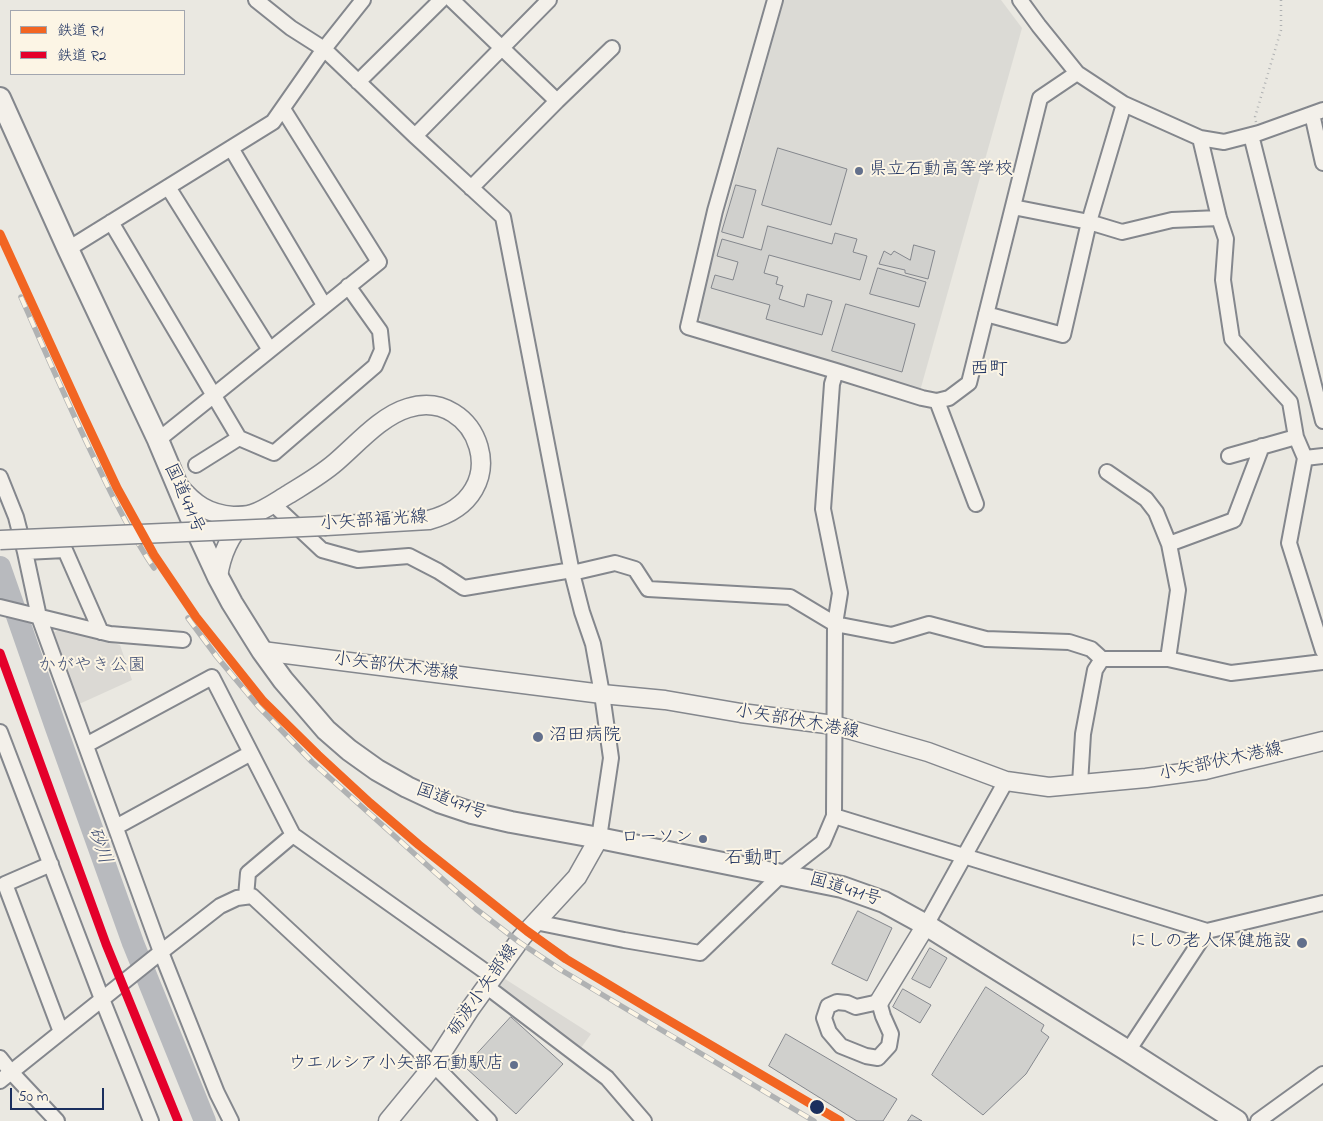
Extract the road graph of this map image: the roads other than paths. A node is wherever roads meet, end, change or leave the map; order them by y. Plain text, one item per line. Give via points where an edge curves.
1 (256, 0) edge
2 (363, 0) edge
3 (441, 0) edge
4 (452, 0) edge
5 (549, 0) edge
6 (776, 0) edge
7 (1020, 0) edge
8 (502, 48) junction
9 (612, 48) dead end
10 (324, 49) junction
11 (1078, 73) junction
12 (358, 82) junction
13 (0, 98) edge
14 (557, 101) junction
15 (1124, 104) junction
16 (283, 109) junction
17 (1317, 112) edge
18 (1255, 134) junction
19 (415, 136) junction
20 (1200, 138) junction
21 (231, 148) junction
22 (1323, 164) edge
23 (168, 187) junction
24 (471, 188) junction
25 (1013, 207) junction
26 (1219, 218) junction
27 (111, 222) junction
28 (1089, 222) junction
29 (68, 249) junction
30 (348, 286) junction
31 (324, 305) junction
32 (986, 314) junction
33 (270, 350) junction
34 (836, 371) junction
35 (214, 396) junction
36 (936, 401) junction
37 (1323, 421) edge
38 (1296, 437) junction
39 (239, 438) junction
40 (158, 440) junction
41 (1262, 446) junction
42 (1229, 456) dead end
43 (1323, 456) edge
44 (1305, 458) junction
45 (196, 466) dead end
46 (1107, 472) dead end
47 (0, 477) edge
48 (175, 482) junction
49 (273, 504) junction
50 (976, 504) dead end
51 (251, 515) junction
52 (0, 540) edge
53 (1169, 544) junction
54 (25, 552) junction
55 (572, 572) junction
56 (218, 577) junction
57 (0, 607) edge
58 (39, 617) junction
59 (835, 624) junction
60 (101, 632) junction
61 (183, 640) dead end
62 (262, 651) junction
63 (1323, 651) edge
64 (1168, 658) junction
65 (1102, 659) junction
66 (1323, 662) edge
67 (1323, 668) edge
68 (1323, 675) edge
69 (602, 694) junction
70 (834, 725) junction
71 (0, 732) edge
72 (1323, 741) edge
73 (86, 746) junction
74 (251, 753) junction
75 (1006, 781) junction
76 (1080, 784) junction
77 (834, 816) junction
78 (116, 827) junction
79 (293, 835) junction
80 (599, 838) junction
81 (965, 857) junction
82 (51, 864) junction
83 (782, 874) junction
84 (246, 897) junction
85 (1323, 903) edge
86 (535, 922) junction
87 (926, 925) junction
88 (1208, 931) junction
89 (161, 952) junction
90 (490, 982) junction
91 (102, 999) junction
92 (879, 1002) junction
93 (61, 1032) junction
94 (1128, 1051) junction
95 (0, 1058) edge
96 (434, 1065) junction
97 (1323, 1074) edge
98 (5, 1077) edge
99 (58, 1121) edge
100 (152, 1121) edge
101 (231, 1121) edge
102 (388, 1121) edge
103 (489, 1121) edge
104 (644, 1121) edge
105 (1237, 1121) edge
106 (1258, 1121) edge

1 - 10 street
2 - 10 street
3 - 12 street
4 - 8 street
5 - 8 street
6 - 34 street via 715,212 688,327
7 - 11 street
8 - 14 street
8 - 19 street
9 - 14 street
10 - 12 street
10 - 16 street
11 - 15 street
11 - 25 street via 1040,98
12 - 19 street
13 - 29 highway, 国道471号
14 - 24 street
15 - 20 street
15 - 28 street
16 - 21 street via 273,122
16 - 30 street via 379,262
17 - 18 street
17 - 22 street
18 - 20 street via 1224,142
18 - 37 street
19 - 24 street
20 - 26 street
21 - 23 street
21 - 31 street
23 - 27 street
23 - 33 street
24 - 55 street via 503,217
25 - 28 street
25 - 32 street
26 - 28 street via 1172,220 1122,232
26 - 38 street via 1226,238 1223,280 1232,339 1290,402
27 - 29 street
27 - 35 street
28 - 32 street via 1063,335
29 - 40 highway, 国道471号
30 - 31 street
30 - 39 street via 380,331 382,350 375,366 274,453
31 - 33 street
32 - 36 street via 969,383 949,398
33 - 35 street
34 - 36 street
34 - 59 street via 832,384 823,509 840,593
35 - 39 street
35 - 40 street
36 - 50 street
38 - 41 street
38 - 44 street
39 - 45 street
40 - 48 highway, 国道471号
41 - 42 street
41 - 53 street via 1234,520
43 - 44 street
44 - 63 street via 1288,543
46 - 53 street via 1146,499 1156,512
47 - 54 street via 16,517
48 - 51 main road, 小矢部福光線 via 187,496 211,512
48 - 56 highway, 国道471号
49 - 51 main road, 小矢部福光線
49 - 52 main road, 小矢部福光線, bridge via 325,472 394,414 420,405 448,410 459,417 469,427 481,453 478,482 471,494 452,512 429,520
49 - 55 street via 322,550 358,560 409,556 464,588
51 - 56 main road, 小矢部福光線 via 232,538 220,563
53 - 64 street via 1178,590
54 - 58 street
54 - 60 street via 65,550
55 - 59 street via 615,563 635,569 648,589 790,596
55 - 69 street via 593,644
56 - 62 highway, 国道471号
57 - 58 street
58 - 60 street
58 - 73 street
59 - 65 street via 892,635 929,624 986,639 1069,642 1091,649
59 - 70 street
60 - 61 street
62 - 69 main road, 小矢部伏木港線
62 - 80 highway, 国道471号 via 326,730 377,770 407,787 472,813
64 - 65 street
64 - 66 street via 1231,673
65 - 76 street via 1095,670 1084,734
67 - 68 street
69 - 70 main road, 小矢部伏木港線
69 - 80 street via 610,758
70 - 75 main road, 小矢部伏木港線 via 928,752
70 - 77 street
71 - 82 street
72 - 76 main road, 小矢部伏木港線 via 1205,770
73 - 74 street via 212,677
73 - 78 street
74 - 78 street
74 - 79 street
75 - 76 main road, 小矢部伏木港線 via 1049,786
75 - 81 street
77 - 81 street
77 - 83 street via 823,842
78 - 89 street
79 - 84 street via 248,873
79 - 90 street
80 - 83 highway, 国道471号
80 - 86 main road, 砺波小矢部線 via 577,877
81 - 87 street
81 - 88 street
82 - 91 street
82 - 93 street via 5,884
83 - 86 street via 700,953
83 - 87 highway, 国道471号 via 842,887 884,902
84 - 89 street via 220,906
84 - 96 street via 252,896
85 - 88 street
86 - 90 main road, 砺波小矢部線
87 - 92 main road
87 - 94 highway, 国道471号
88 - 94 street
89 - 91 street
89 - 101 street
90 - 96 main road, 砺波小矢部線
90 - 104 street via 607,1078
91 - 93 street
91 - 100 street
92 - 92 street via 891,1034 889,1046 878,1058 841,1046 829,1032 824,1018 828,1006 837,1002 856,1007
93 - 98 street
94 - 105 highway, 国道471号
95 - 98 street
96 - 102 main road, 砺波小矢部線
96 - 103 street
97 - 106 street
98 - 99 street

